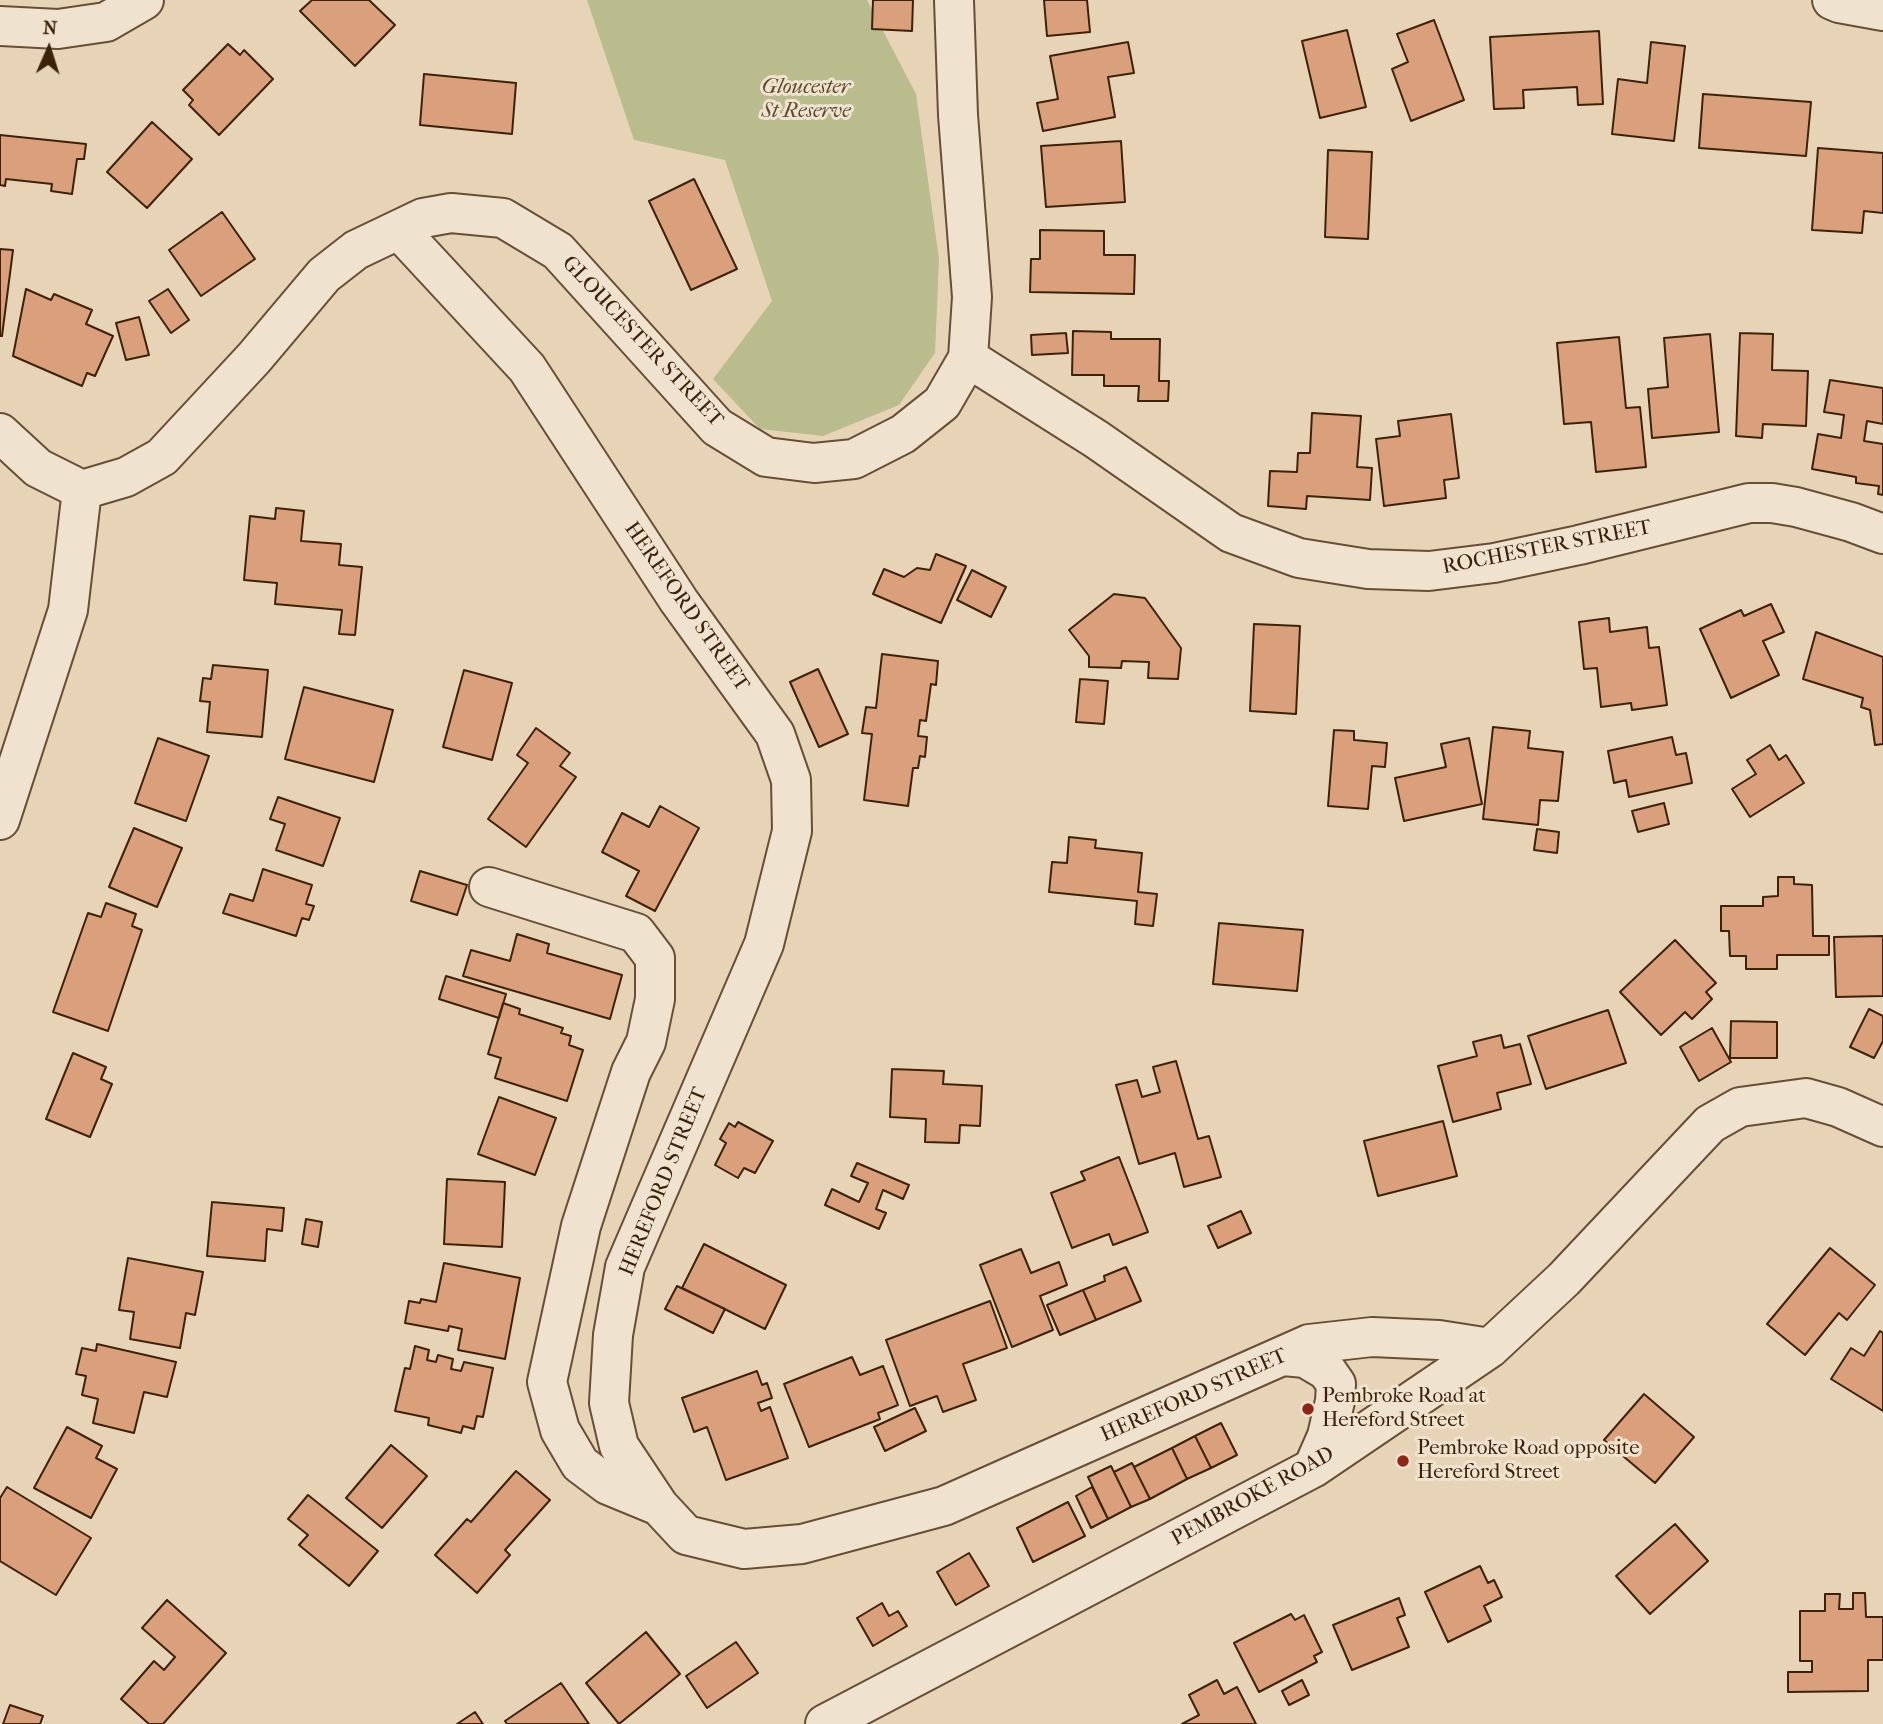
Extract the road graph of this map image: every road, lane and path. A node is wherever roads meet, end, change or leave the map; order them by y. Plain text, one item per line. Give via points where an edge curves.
1 (144, 0) edge
2 (954, 0) edge
3 (1832, 0) edge
4 (1883, 11) edge
5 (0, 26) edge
6 (399, 230) junction
7 (968, 358) junction
8 (0, 433) edge
9 (82, 490) junction
10 (1883, 534) edge
11 (0, 820) edge
12 (489, 887) dead end
13 (1883, 1127) edge
14 (1490, 1348) junction
15 (1284, 1356) junction
16 (1313, 1468) junction
17 (659, 1506) junction
18 (825, 1724) edge

1 - 5 street via 106,22 58,29
2 - 7 street, GLOUCESTER STREET via 972,298
3 - 4 street
6 - 7 street, GLOUCESTER STREET via 423,218 451,213 503,218 558,251 717,428 766,457 814,463 854,459 903,434 942,403
6 - 9 street, GLOUCESTER STREET via 356,250 324,275 162,457 126,477
6 - 17 street, HEREFORD STREET via 527,368 679,601 775,734 791,780 792,831 764,944 625,1267 612,1335 609,1403 619,1446
7 - 10 street, ROCHESTER STREET via 1097,439 1231,533 1299,558 1368,569 1442,569 1494,563 1749,503 1796,507
8 - 9 street via 38,468
9 - 11 street via 68,610
12 - 17 street via 635,933 655,958 655,999 646,1042 631,1072 581,1226 547,1382 559,1430 580,1464 608,1485
13 - 14 street, PEMBROKE ROAD via 1807,1098 1740,1107 1710,1124 1564,1279
14 - 15 street, HEREFORD STREET via 1372,1337 1310,1344
14 - 16 street, PEMBROKE ROAD
15 - 16 street via 1305,1358 1328,1371 1336,1384 1327,1436
15 - 17 street, HEREFORD STREET via 944,1506 802,1544 744,1549 686,1535
16 - 18 street, PEMBROKE ROAD

